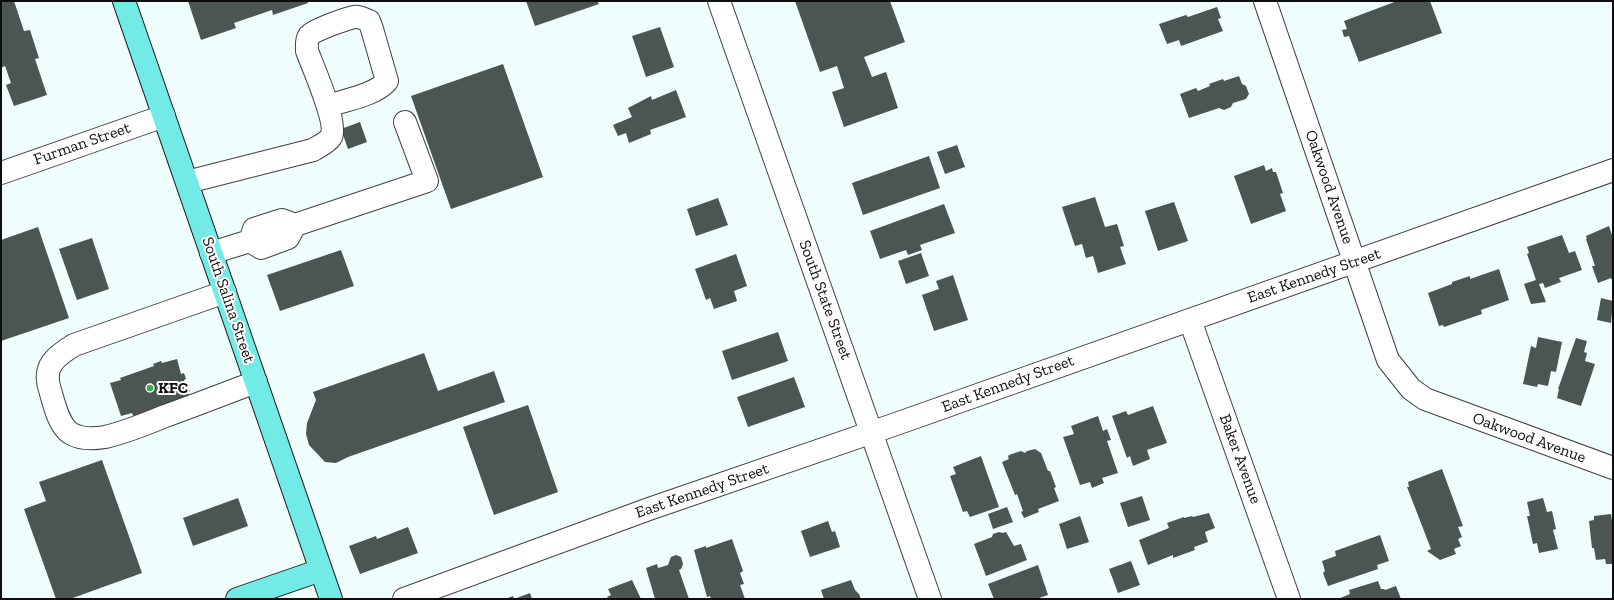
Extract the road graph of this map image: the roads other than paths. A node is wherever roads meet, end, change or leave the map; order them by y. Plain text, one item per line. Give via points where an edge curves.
1 (124, 1) edge
2 (719, 1) edge
3 (1265, 1) edge
4 (328, 106) dead end
5 (164, 116) junction
6 (405, 122) dead end
7 (1613, 170) edge
8 (1, 172) edge
9 (187, 182) junction
10 (212, 253) junction
11 (1354, 261) junction
12 (225, 292) junction
13 (1190, 320) junction
14 (256, 382) junction
15 (872, 432) junction
16 (1613, 468) edge
17 (321, 570) junction
18 (237, 599) edge
19 (332, 599) edge
20 (404, 599) edge
21 (930, 599) edge
22 (1289, 599) edge

1 - 5 main road, South Salina Street
2 - 15 street, South State Street
3 - 11 street, Oakwood Avenue
4 - 9 street via 332,136 326,143 313,150
5 - 8 street, Furman Street
5 - 9 main road, South Salina Street
6 - 10 street via 427,181 295,225 288,238 261,248 250,242
7 - 11 street, East Kennedy Street
9 - 10 main road, South Salina Street
10 - 12 main road, South Salina Street
11 - 13 street, East Kennedy Street
11 - 16 street, Oakwood Avenue via 1388,360 1411,389 1425,399
12 - 14 main road, South Salina Street
12 - 14 street via 74,344 58,354 50,364 47,380 49,389 62,426 70,433 84,438 104,437 140,426
13 - 15 street, East Kennedy Street
13 - 22 street, Baker Avenue
14 - 17 main road, South Salina Street
15 - 20 street, East Kennedy Street via 649,509
15 - 21 street, South State Street
17 - 18 main road
17 - 19 main road, South Salina Street

